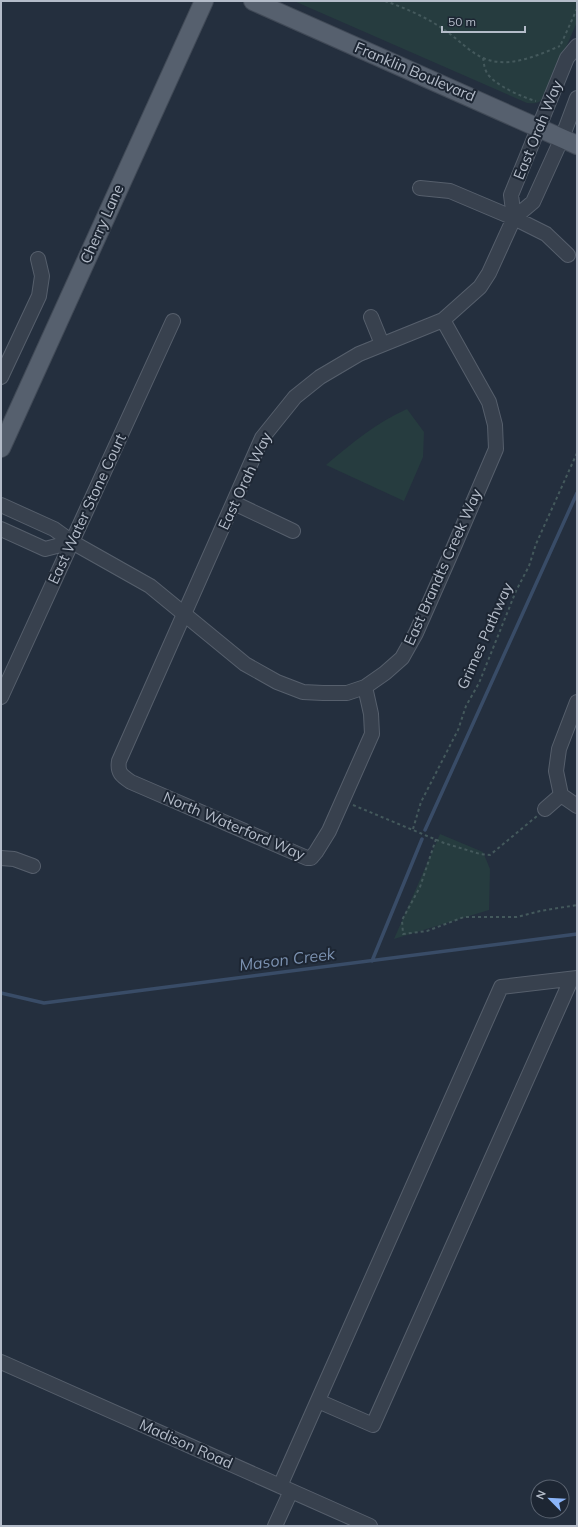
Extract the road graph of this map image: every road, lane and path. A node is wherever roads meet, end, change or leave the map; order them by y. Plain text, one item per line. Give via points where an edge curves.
1 (204, 1) edge
2 (253, 1) edge
3 (385, 1) edge
4 (561, 46) dead end
5 (577, 46) edge
6 (483, 58) junction
7 (577, 98) edge
8 (536, 102) dead end
9 (539, 128) junction
10 (569, 142) edge
11 (420, 188) dead end
12 (514, 218) junction
13 (568, 255) dead end
14 (38, 259) dead end
15 (371, 317) dead end
16 (443, 320) junction
17 (173, 321) dead end
18 (382, 344) junction
19 (1, 377) edge
20 (3, 440) edge
21 (577, 452) edge
22 (234, 503) junction
23 (1, 505) edge
24 (1, 529) edge
25 (293, 531) dead end
26 (72, 542) junction
27 (185, 614) junction
28 (365, 687) junction
29 (1, 697) edge
30 (577, 702) edge
31 (120, 775) joint
32 (561, 795) junction
33 (342, 801) junction
34 (577, 806) edge
35 (545, 808) joint
36 (413, 829) junction
37 (436, 839) junction
38 (1, 858) edge
39 (33, 866) dead end
40 (577, 905) edge
41 (574, 979) edge
42 (1, 1362) edge
43 (318, 1401) junction
44 (285, 1488) junction
45 (275, 1526) edge
46 (370, 1526) edge

1 - 20 main road, Cherry Lane
2 - 9 main road, Franklin Boulevard
3 - 6 path via 407,9 443,28
4 - 6 path via 530,58 513,61
5 - 9 street, East Orah Way via 567,58
6 - 8 path via 485,68 493,80
7 - 10 street, East Orah Way
9 - 10 main road, Franklin Boulevard
9 - 12 street, East Orah Way via 511,195
10 - 12 street, East Orah Way via 533,202
11 - 12 street via 450,191
12 - 13 street via 546,234
12 - 16 street, East Orah Way via 480,287
14 - 19 street via 42,276 39,296
15 - 18 street
16 - 18 street, East Orah Way
16 - 28 street, East Brandts Creek Way via 489,402 495,425 496,450 402,658
17 - 26 street, East Water Stone Court
18 - 22 street, East Orah Way via 320,377 295,397 262,438
21 - 36 path, Grimes Pathway via 479,683 421,802
22 - 25 street
22 - 27 street, East Orah Way
23 - 26 street, East Brandts Creek Way via 54,529
24 - 26 street via 45,549
26 - 27 street, East Brandts Creek Way via 150,586
26 - 29 street, East Water Stone Court
27 - 28 street, East Brandts Creek Way via 245,664 277,682 303,692 346,693
27 - 31 street, East Orah Way via 119,761
28 - 33 street, North Waterford Way via 372,734
30 - 32 street via 559,749 556,771
31 - 33 street, North Waterford Way via 306,858 311,858 316,852 329,831
32 - 34 street
32 - 35 street
33 - 36 path
35 - 37 path via 526,827 490,855
36 - 37 path
37 - 40 path via 420,886 402,920 403,934 427,931 464,917 517,917
38 - 39 street via 14,859
41 - 43 street via 501,987
41 - 43 street via 373,1426
42 - 44 street, Madison Road
43 - 44 street
44 - 45 street
44 - 46 street, Madison Road

